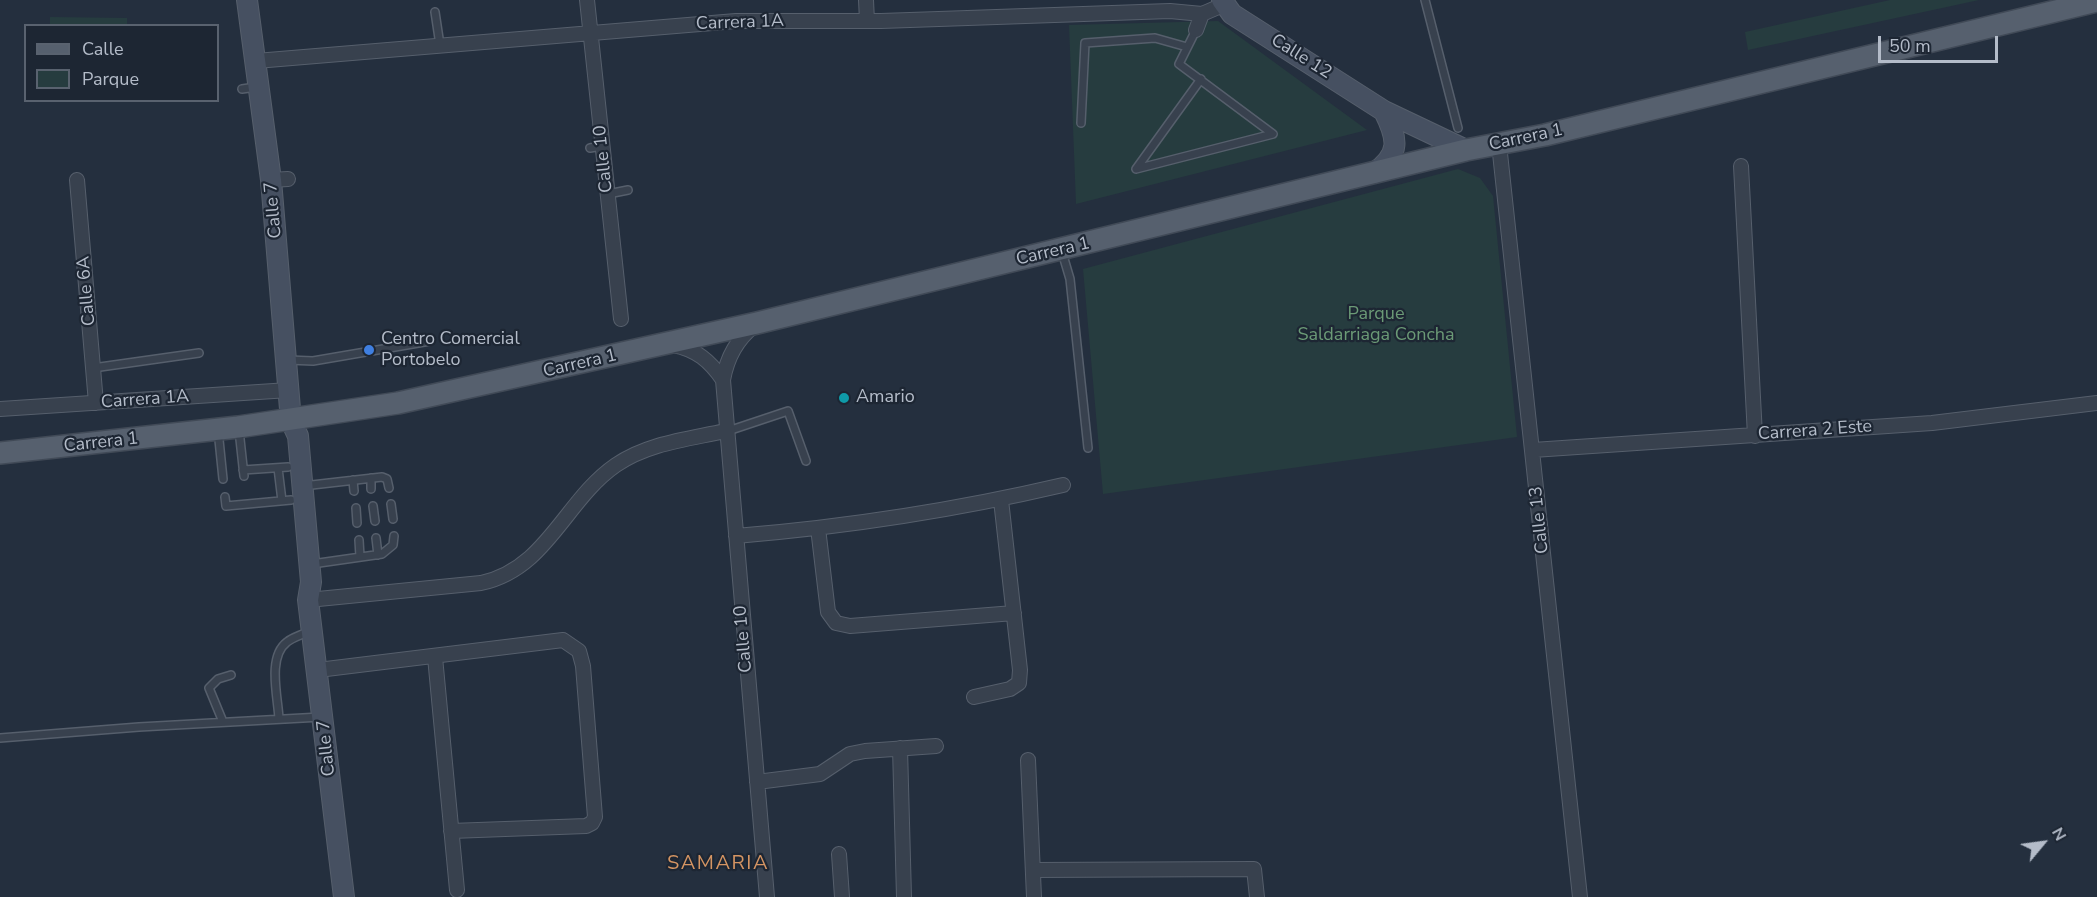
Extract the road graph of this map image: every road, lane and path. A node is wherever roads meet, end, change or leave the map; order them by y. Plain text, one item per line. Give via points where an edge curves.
1 (248, 0) edge
2 (587, 0) edge
3 (866, 0) edge
4 (1425, 0) edge
5 (2097, 1) edge
6 (1223, 3) edge
7 (435, 12) dead end
8 (1202, 14) junction
9 (877, 25) junction
10 (1196, 30) joint
11 (592, 32) junction
12 (440, 45) junction
13 (1187, 47) junction
14 (256, 61) junction
15 (1201, 80) junction
16 (1384, 111) junction
17 (1082, 123) dead end
18 (1458, 129) dead end
19 (1499, 144) junction
20 (1466, 150) junction
21 (1741, 166) dead end
22 (1374, 173) junction
23 (74, 179) dead end
24 (628, 190) dead end
25 (608, 194) junction
26 (1062, 250) junction
27 (621, 319) dead end
28 (757, 323) junction
29 (430, 341) dead end
30 (668, 344) junction
31 (199, 353) dead end
32 (288, 360) junction
33 (93, 368) junction
34 (723, 380) junction
35 (289, 390) junction
36 (96, 403) junction
37 (2097, 403) edge
38 (0, 409) edge
39 (291, 421) junction
40 (228, 428) junction
41 (725, 431) junction
42 (1755, 436) junction
43 (1088, 448) dead end
44 (1533, 450) junction
45 (0, 453) edge
46 (806, 461) dead end
47 (283, 468) junction
48 (223, 478) dead end
49 (370, 478) junction
50 (353, 480) junction
51 (1063, 485) dead end
52 (389, 488) dead end
53 (371, 489) dead end
54 (354, 491) dead end
55 (246, 495) dead end
56 (292, 496) junction
57 (225, 497) dead end
58 (1001, 500) junction
59 (247, 504) junction
60 (391, 504) dead end
61 (373, 506) dead end
62 (356, 508) dead end
63 (393, 519) dead end
64 (375, 521) dead end
65 (357, 523) dead end
66 (818, 528) junction
67 (394, 536) dead end
68 (736, 536) junction
69 (376, 538) dead end
70 (358, 540) dead end
71 (378, 555) junction
72 (360, 557) junction
73 (309, 565) junction
74 (308, 600) junction
75 (1014, 613) junction
76 (313, 630) junction
77 (435, 657) junction
78 (318, 670) junction
79 (231, 675) dead end
80 (974, 697) dead end
81 (324, 717) junction
82 (279, 719) junction
83 (223, 722) junction
84 (0, 738) edge
85 (936, 746) dead end
86 (900, 748) junction
87 (1028, 760) dead end
88 (756, 782) junction
89 (451, 831) junction
90 (839, 854) dead end
91 (1033, 870) junction
92 (457, 890) dead end
93 (343, 896) edge
94 (767, 897) edge
95 (842, 897) edge
96 (904, 897) edge
97 (1034, 897) edge
98 (1257, 897) edge
99 (1580, 897) edge

1 - 14 street, Calle 7
2 - 11 street, Calle 10
3 - 9 street
4 - 18 lane
5 - 19 main road, Carrera 1
6 - 8 street, Carrera 1A
6 - 16 street, Calle 12 via 1232,14
7 - 12 lane
8 - 9 street, Carrera 1A via 1170,11
8 - 10 street
9 - 11 street, Carrera 1A via 736,21
10 - 13 lane
11 - 12 street, Carrera 1A
11 - 25 street, Calle 10 via 596,147
12 - 14 street, Carrera 1A
13 - 15 lane via 1179,64
13 - 17 lane via 1155,38 1085,43
14 - 32 street, Calle 7 via 251,88 279,179
15 - 15 lane via 1273,134 1136,169 1156,142
16 - 20 street, Calle 12
16 - 22 street via 1395,143 1390,159
19 - 20 main road, Carrera 1
19 - 44 street, Calle 13
20 - 22 main road, Carrera 1
21 - 42 street
22 - 26 main road, Carrera 1
23 - 33 street, Calle 6A
24 - 25 lane
25 - 27 street, Calle 10
26 - 28 main road, Carrera 1
26 - 43 lane via 1070,279
28 - 30 main road, Carrera 1
28 - 34 street via 737,342
29 - 32 lane via 313,361
30 - 34 street via 700,354
30 - 39 main road, Carrera 1 via 410,400
31 - 33 lane
32 - 35 street, Calle 7
33 - 36 street, Calle 6A
34 - 41 street, Calle 10
35 - 36 street, Carrera 1A
35 - 39 street, Calle 7
36 - 38 street, Carrera 1A
37 - 42 street, Carrera 2 Este via 1932,423
39 - 40 main road, Carrera 1
39 - 47 street, Calle 7 via 285,437
39 - 56 street, Calle 7 via 298,436
40 - 45 main road, Carrera 1
40 - 47 lane via 243,473
40 - 48 lane
41 - 46 lane via 789,411
41 - 68 street, Calle 10
41 - 74 street via 649,448 616,465 533,558 508,574 482,583
42 - 44 street, Carrera 2 Este
44 - 99 street, Calle 13
47 - 56 street, Calle 7
49 - 50 lane
49 - 52 lane via 387,479
49 - 53 lane
50 - 54 lane
50 - 56 lane
51 - 58 street
55 - 59 lane
56 - 59 lane
56 - 73 street, Calle 7
56 - 74 street, Calle 7 via 298,584
57 - 59 lane via 226,506
58 - 66 street
58 - 75 street
60 - 63 lane
61 - 64 lane
62 - 65 lane
66 - 68 street
66 - 75 street via 828,612 836,623 850,626
67 - 71 lane via 388,550
68 - 88 street, Calle 10
69 - 71 lane
70 - 72 lane
71 - 72 lane
72 - 73 lane
73 - 74 street, Calle 7
74 - 76 street, Calle 7
75 - 80 street via 1019,683 1010,689
76 - 78 street, Calle 7
76 - 82 lane via 288,641 279,650
77 - 78 street
77 - 89 street
77 - 89 street via 563,640 579,651 584,666 595,817 592,823
78 - 81 street, Calle 7
79 - 83 lane via 218,679 209,688
81 - 82 lane
81 - 93 street, Calle 7
82 - 83 lane
83 - 84 lane
85 - 86 street
86 - 88 street via 850,754 820,774
86 - 96 street
87 - 91 street
88 - 94 street, Calle 10
89 - 92 street
90 - 95 street
91 - 97 street
91 - 98 street via 1254,869

